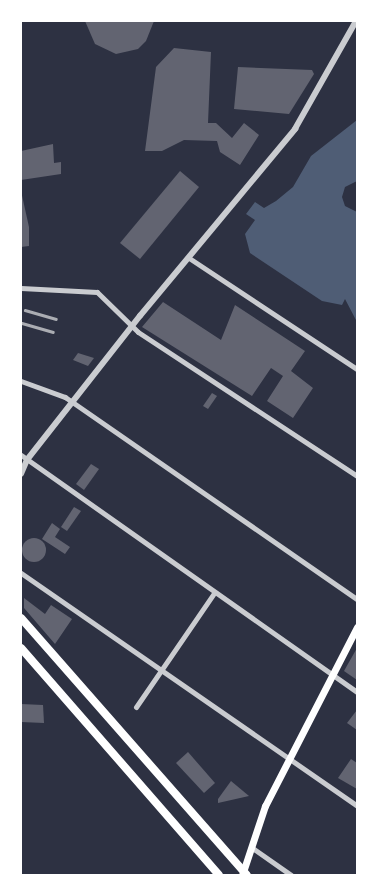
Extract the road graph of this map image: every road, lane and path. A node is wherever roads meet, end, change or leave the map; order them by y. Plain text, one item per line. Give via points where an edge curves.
1 (356, 21) edge
2 (189, 258) junction
3 (21, 288) edge
4 (133, 326) junction
5 (357, 369) edge
6 (21, 381) edge
7 (72, 402) junction
8 (21, 455) edge
9 (27, 460) junction
10 (21, 474) edge
11 (357, 476) edge
12 (21, 572) edge
13 (214, 593) junction
14 (357, 599) edge
15 (21, 618) edge
16 (357, 627) edge
17 (21, 648) edge
18 (163, 669) junction
19 (332, 674) junction
20 (357, 692) edge
21 (136, 707) dead end
22 (289, 758) junction
23 (357, 806) edge
24 (251, 847) junction
25 (244, 873) edge
26 (219, 875) edge
27 (291, 875) edge

1 - 2 street via 307,112
2 - 4 street
2 - 5 street
3 - 4 street via 97,292
4 - 7 street
4 - 11 street
6 - 7 street
7 - 9 street
7 - 14 street
8 - 9 street
9 - 10 street
9 - 13 street
12 - 18 street
13 - 18 street
13 - 19 street
15 - 25 main road
16 - 19 main road
17 - 26 main road
18 - 21 street
18 - 22 street
19 - 20 street
19 - 22 main road
22 - 23 street
22 - 24 main road
24 - 25 main road
24 - 27 street

